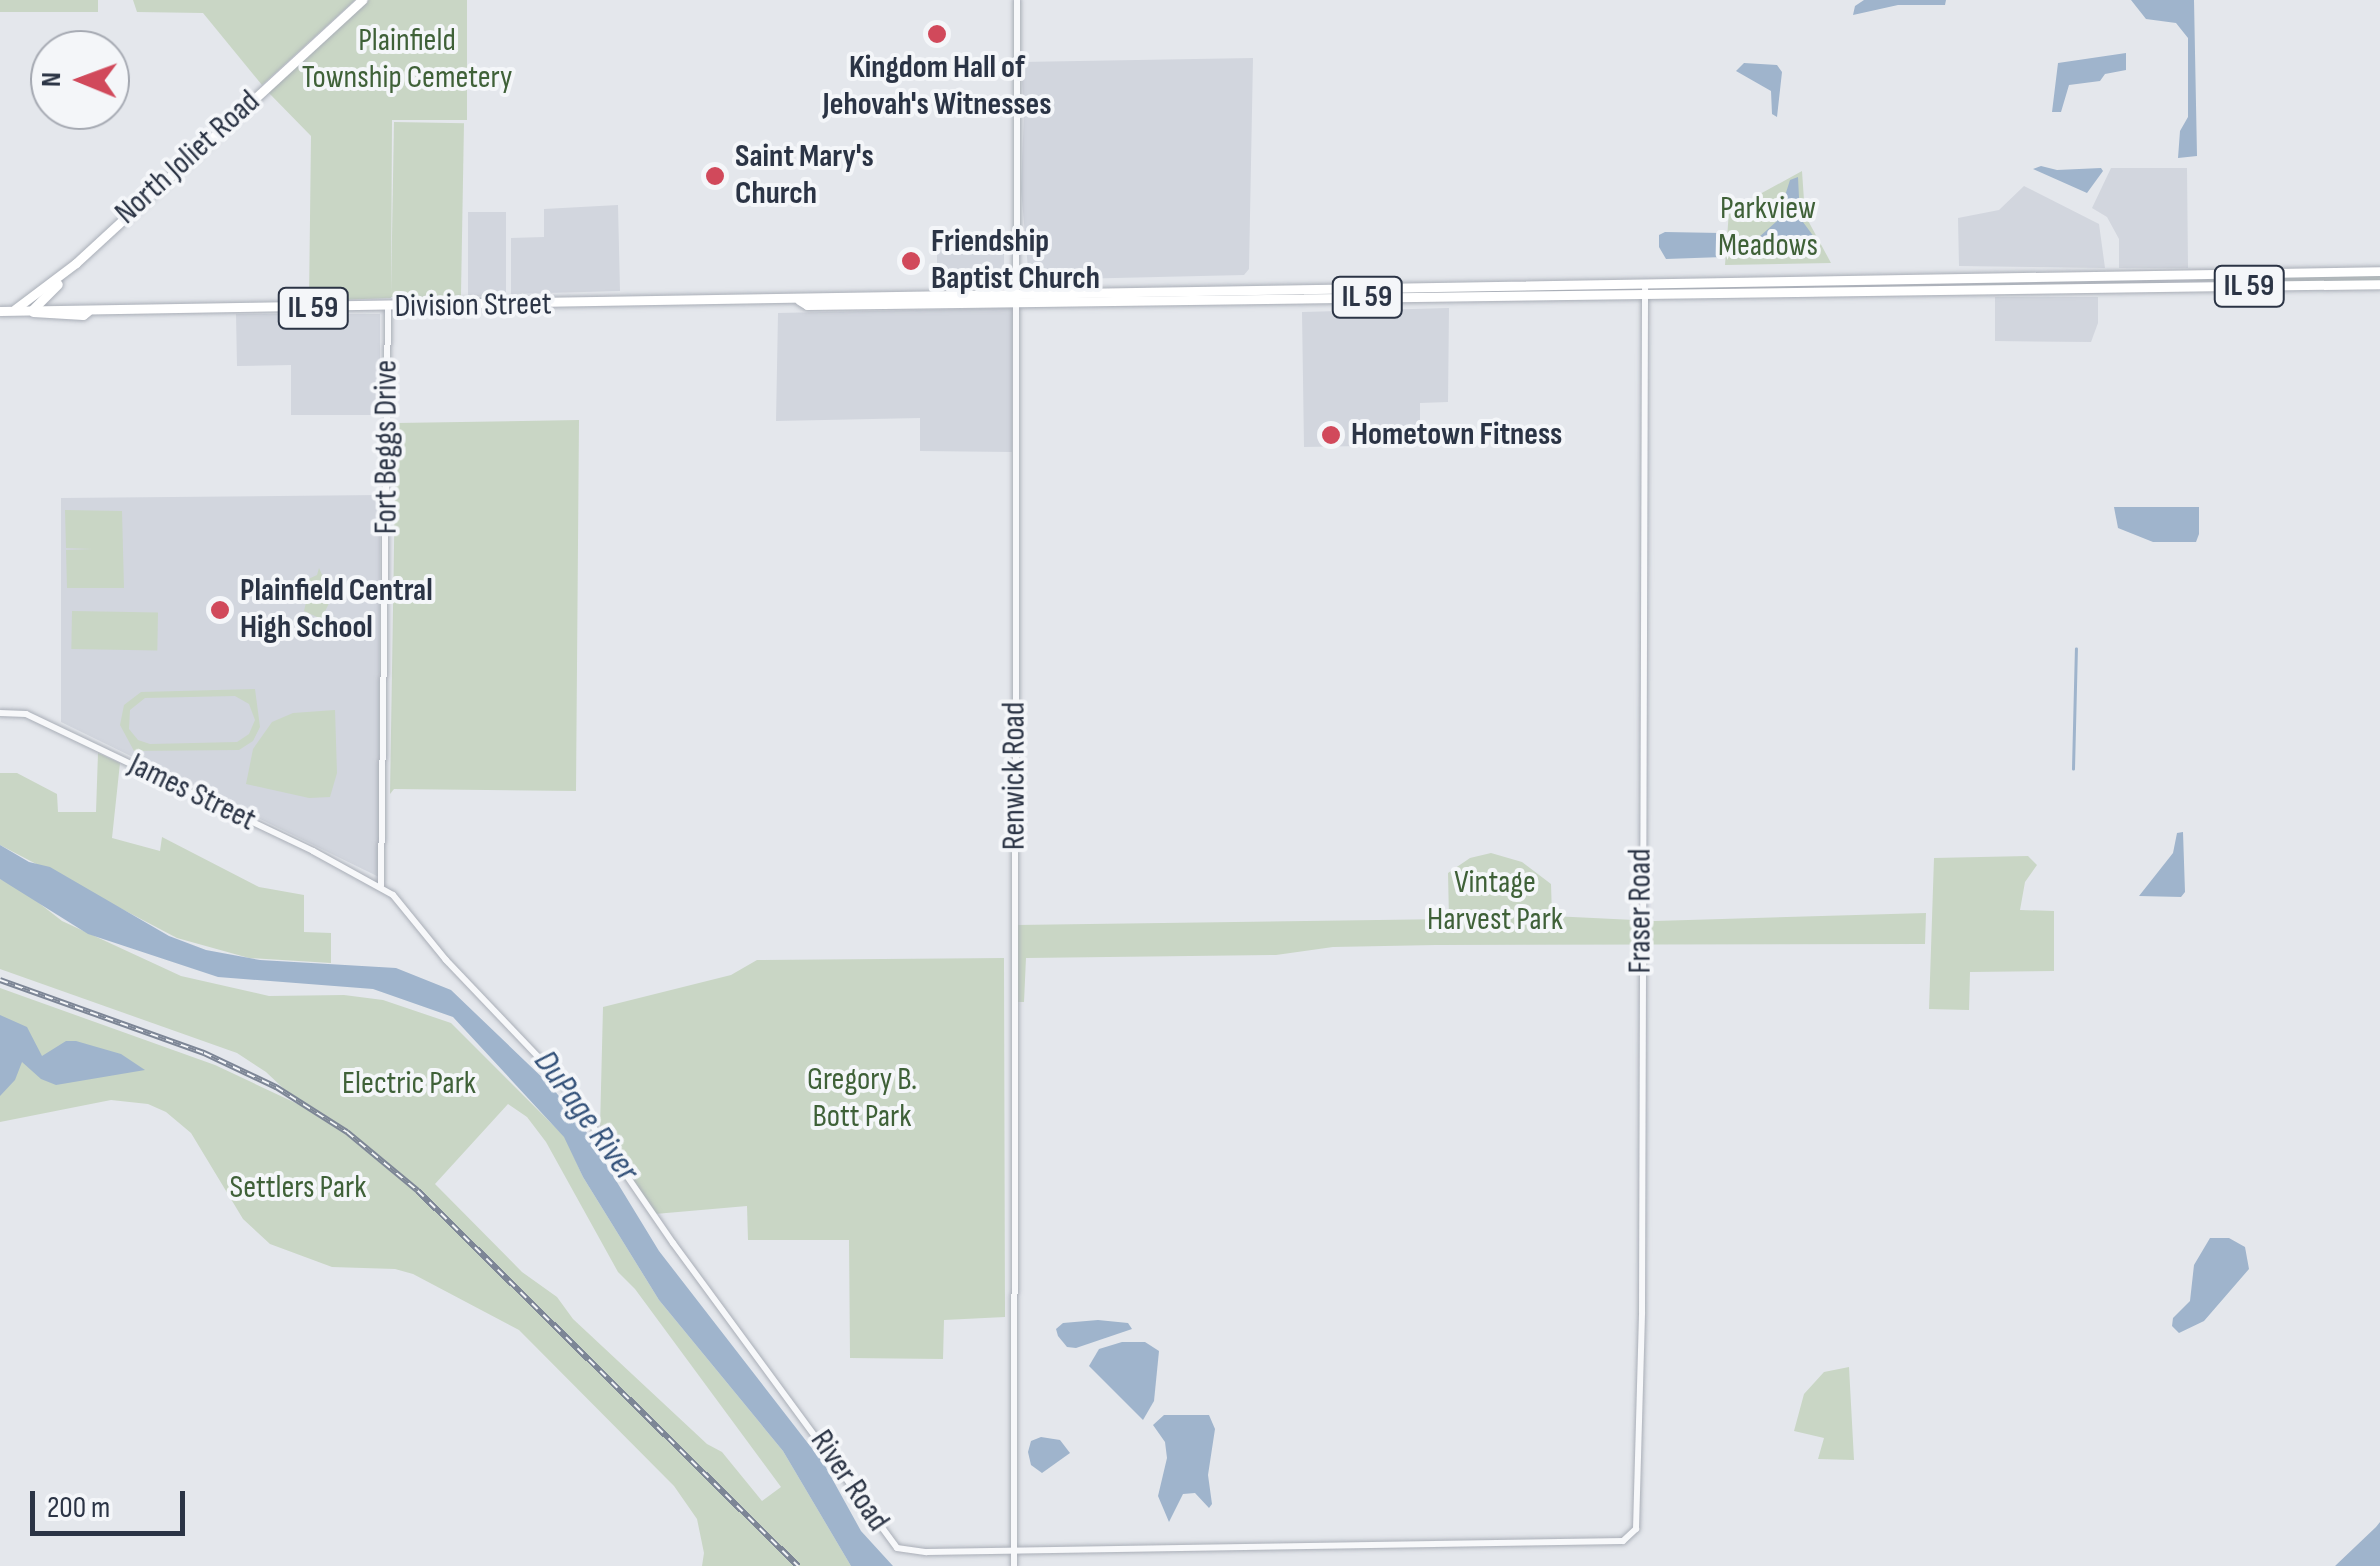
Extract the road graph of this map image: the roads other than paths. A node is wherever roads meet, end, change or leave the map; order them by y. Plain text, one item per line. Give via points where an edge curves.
1 (362, 0) edge
2 (1017, 0) edge
3 (2380, 271) edge
4 (59, 280) junction
5 (2380, 284) edge
6 (1645, 288) junction
7 (1016, 298) junction
8 (64, 307) junction
9 (388, 307) junction
10 (88, 310) junction
11 (0, 311) edge
12 (12, 311) junction
13 (30, 311) junction
14 (0, 712) edge
15 (381, 886) junction
16 (1632, 1537) joint
17 (1014, 1551) junction
18 (1014, 1566) edge

1 - 4 main road, North Joliet Road
2 - 7 street, Renwick Road
3 - 6 main road, IL 59
4 - 8 main road via 57,300
4 - 12 main road, North Joliet Road
4 - 13 main road, North Joliet Road
5 - 6 main road, IL 59
6 - 7 main road, IL 59
6 - 16 street, Fraser Road via 1642,1312
7 - 9 main road, Division Street / IL 59 via 805,296
7 - 17 street, Renwick Road
8 - 10 main road, Division Street / IL 59
8 - 13 main road, Division Street / IL 59
9 - 10 main road, Division Street / IL 59
9 - 15 street, Fort Beggs Drive
10 - 13 main road, Division Street / IL 59 via 44,316
11 - 12 main road
12 - 13 main road
14 - 15 street, James Street via 26,714
15 - 17 street, River Road via 564,1083 890,1542 916,1552
16 - 17 street, River Road
17 - 18 street, Renwick Road

